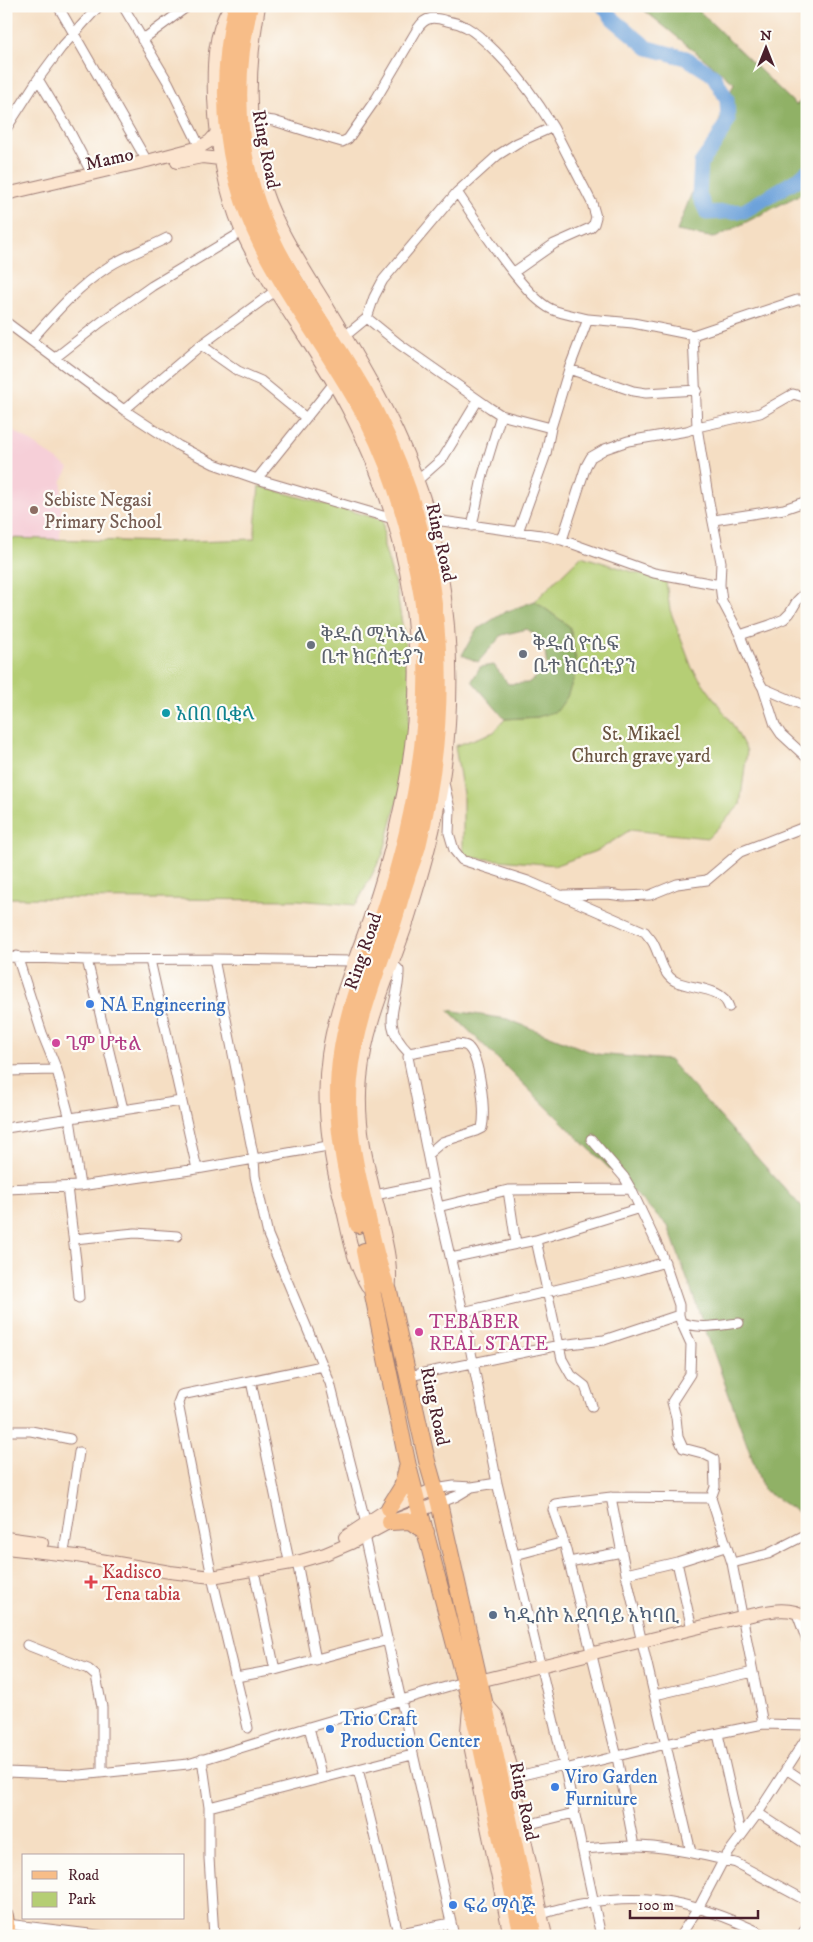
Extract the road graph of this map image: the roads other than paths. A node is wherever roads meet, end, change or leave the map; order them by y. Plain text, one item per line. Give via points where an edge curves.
1 (58, 6) edge
2 (99, 6) edge
3 (123, 6) edge
4 (188, 6) edge
5 (230, 6) edge
6 (236, 6) edge
7 (250, 6) edge
8 (259, 6) edge
9 (74, 33) junction
10 (142, 40) junction
11 (38, 79) junction
12 (250, 118) junction
13 (553, 127) junction
14 (6, 129) edge
15 (216, 134) junction
16 (200, 147) junction
17 (220, 159) junction
18 (147, 161) junction
19 (92, 174) junction
20 (457, 192) junction
21 (6, 194) edge
22 (6, 201) edge
23 (242, 232) junction
24 (167, 238) dead end
25 (514, 272) junction
26 (275, 291) junction
27 (807, 300) edge
28 (367, 318) junction
29 (588, 319) junction
30 (6, 322) edge
31 (693, 335) junction
32 (345, 336) junction
33 (31, 340) junction
34 (201, 344) junction
35 (55, 358) junction
36 (569, 370) junction
37 (334, 383) junction
38 (696, 390) junction
39 (807, 398) edge
40 (478, 400) junction
41 (124, 410) junction
42 (501, 415) junction
43 (306, 418) junction
44 (697, 427) junction
45 (551, 428) junction
46 (257, 480) junction
47 (418, 481) junction
48 (807, 501) edge
49 (393, 519) junction
50 (714, 520) junction
51 (431, 522) junction
52 (472, 526) junction
53 (518, 532) junction
54 (562, 540) junction
55 (720, 586) junction
56 (807, 591) edge
57 (740, 634) junction
58 (764, 688) junction
59 (807, 707) edge
60 (807, 758) edge
61 (442, 780) junction
62 (807, 826) edge
63 (561, 895) junction
64 (17, 956) junction
65 (6, 957) edge
66 (214, 959) junction
67 (87, 960) junction
68 (150, 960) junction
69 (352, 961) junction
70 (393, 964) junction
71 (729, 1007) dead end
72 (409, 1053) junction
73 (57, 1070) junction
74 (6, 1071) edge
75 (181, 1101) junction
76 (123, 1109) junction
77 (70, 1119) junction
78 (6, 1128) edge
79 (591, 1139) dead end
80 (328, 1146) junction
81 (428, 1154) junction
82 (254, 1160) junction
83 (196, 1169) junction
84 (433, 1183) junction
85 (80, 1186) junction
86 (67, 1187) junction
87 (6, 1189) edge
88 (631, 1189) junction
89 (508, 1190) junction
90 (375, 1195) junction
91 (438, 1207) junction
92 (640, 1208) junction
93 (177, 1236) dead end
94 (74, 1239) junction
95 (536, 1240) junction
96 (516, 1244) junction
97 (451, 1258) junction
98 (665, 1262) junction
99 (389, 1291) junction
100 (548, 1292) junction
101 (372, 1294) junction
102 (78, 1298) dead end
103 (463, 1312) junction
104 (680, 1319) junction
105 (739, 1323) dead end
106 (560, 1346) junction
107 (473, 1363) junction
108 (322, 1366) junction
109 (409, 1376) junction
110 (250, 1381) junction
111 (592, 1406) dead end
112 (6, 1431) edge
113 (70, 1439) dead end
114 (79, 1452) dead end
115 (408, 1466) junction
116 (496, 1482) junction
117 (472, 1487) junction
118 (437, 1496) junction
119 (611, 1497) junction
120 (711, 1498) junction
121 (418, 1504) junction
122 (389, 1515) junction
123 (365, 1530) junction
124 (426, 1532) junction
125 (807, 1534) edge
126 (6, 1538) edge
127 (564, 1542) junction
128 (65, 1546) junction
129 (725, 1547) junction
130 (6, 1548) edge
131 (622, 1552) junction
132 (78, 1553) junction
133 (514, 1555) junction
134 (292, 1559) junction
135 (569, 1562) junction
136 (677, 1562) junction
137 (732, 1563) junction
138 (254, 1570) junction
139 (211, 1572) junction
140 (626, 1574) junction
141 (801, 1614) edge
142 (741, 1617) junction
143 (692, 1629) junction
144 (388, 1640) junction
145 (807, 1641) edge
146 (642, 1642) junction
147 (27, 1645) dead end
148 (592, 1653) junction
149 (316, 1660) junction
150 (541, 1665) junction
151 (276, 1670) junction
152 (754, 1672) junction
153 (236, 1677) junction
154 (471, 1682) junction
155 (655, 1695) junction
156 (401, 1699) junction
157 (477, 1702) junction
158 (763, 1724) junction
159 (807, 1725) edge
160 (309, 1727) junction
161 (248, 1728) dead end
162 (718, 1734) junction
163 (807, 1737) edge
164 (666, 1744) junction
165 (412, 1755) junction
166 (617, 1757) junction
167 (202, 1759) junction
168 (564, 1767) junction
169 (358, 1769) junction
170 (786, 1769) junction
171 (6, 1772) edge
172 (102, 1772) junction
173 (514, 1777) junction
174 (322, 1778) junction
175 (807, 1783) edge
176 (209, 1807) junction
177 (574, 1813) junction
178 (758, 1813) junction
179 (522, 1826) junction
180 (741, 1836) junction
181 (807, 1845) edge
182 (634, 1846) junction
183 (582, 1849) junction
184 (691, 1852) junction
185 (724, 1859) junction
186 (593, 1900) junction
187 (807, 1902) edge
188 (699, 1907) junction
189 (542, 1914) junction
190 (451, 1923) junction
191 (8, 1925) edge
192 (807, 1926) edge
193 (398, 1933) junction
194 (106, 1936) edge
195 (214, 1936) edge
196 (386, 1936) edge
197 (454, 1936) edge
198 (510, 1936) edge
199 (522, 1936) edge
200 (534, 1936) edge
201 (546, 1936) edge
202 (601, 1936) edge
203 (680, 1936) edge
204 (767, 1936) edge
205 (801, 1936) edge

1 - 9 street
2 - 9 street
3 - 10 street
4 - 10 street
5 - 15 street via 218,35 214,62
6 - 101 highway, Ring Road via 225,85 231,152 246,210 270,261 345,382 382,451 403,516 422,600 427,691 415,802 385,910 353,1001 340,1056 338,1081 340,1142
7 - 99 highway, Ring Road via 239,67 238,106 241,140 256,201 286,266 358,380 402,470 424,542 435,607 439,662 430,782 417,848 366,1000 350,1082 351,1136 382,1276
8 - 12 street via 253,44
9 - 11 street
9 - 18 street
10 - 16 street via 168,82
11 - 14 street
11 - 19 street
12 - 13 street via 274,121 342,142 348,139 418,28 430,17 464,26 478,34 517,73
12 - 32 street via 260,176 284,236
13 - 20 street via 516,143 498,155
13 - 25 street via 596,217 590,228 554,244
15 - 16 street
15 - 17 street
16 - 18 street
17 - 22 street, Mamo via 191,158
17 - 23 street via 228,195
18 - 19 street
19 - 21 street
20 - 25 street
20 - 28 street via 383,280
23 - 26 street
23 - 35 street via 152,286
24 - 33 street via 109,266 86,283
25 - 29 street via 521,283 549,308
26 - 34 street
26 - 37 street
27 - 31 street via 797,300
28 - 32 street
28 - 40 street
29 - 31 street
29 - 36 street
30 - 33 street
31 - 38 street
32 - 47 street via 397,428
33 - 35 street
34 - 41 street
34 - 43 street via 238,371 261,382
35 - 41 street
36 - 38 street via 633,391
36 - 45 street
37 - 43 street
37 - 49 street via 366,446
38 - 44 street
39 - 44 street via 793,394 760,413
40 - 42 street
40 - 47 street via 442,458
41 - 46 street via 179,446 214,464
42 - 45 street
42 - 52 street
43 - 46 street
44 - 50 street
44 - 54 street via 628,441 605,448 592,457 586,466
45 - 53 street via 546,454
46 - 49 street
47 - 51 street
48 - 50 street via 784,509
49 - 69 street via 406,568 414,627 412,741 386,866
50 - 55 street via 721,562
51 - 52 street
51 - 61 street via 444,591 450,666 450,703
52 - 53 street
53 - 54 street
54 - 55 street via 654,573
55 - 57 street via 722,601
56 - 57 street via 784,619
57 - 58 street via 754,672
58 - 59 street
58 - 60 street via 775,725
61 - 63 street via 450,809 449,833 454,850 462,860 528,880
61 - 70 street via 422,873
62 - 63 street via 740,852 707,880 677,884 650,895
63 - 71 street via 645,932 669,976 722,997
64 - 65 street
64 - 67 street
64 - 73 street
66 - 68 street
66 - 69 street
66 - 82 street
67 - 68 street
67 - 76 street
68 - 75 street
69 - 80 street via 328,1056
70 - 72 street via 399,970 399,978 390,1020 395,1034
70 - 90 street via 374,1018 360,1079 362,1134
72 - 81 street
72 - 81 street via 465,1045 470,1048 482,1094 482,1128 442,1142
73 - 74 street
73 - 77 street
75 - 76 street
75 - 83 street
76 - 77 street
77 - 78 street
77 - 85 street
79 - 88 street
80 - 82 street
80 - 101 street via 355,1257
81 - 84 street
82 - 83 street
82 - 108 street via 268,1235
83 - 85 street
84 - 90 street
84 - 91 street
85 - 86 street
86 - 87 street
86 - 94 street
88 - 89 street
88 - 92 street
89 - 91 street
89 - 96 street
90 - 99 street via 390,1257
91 - 97 street
92 - 95 street
92 - 98 street
93 - 94 street via 135,1233
94 - 102 street
95 - 96 street
95 - 100 street
96 - 97 street
97 - 103 street
98 - 100 street
98 - 104 street
99 - 109 highway, Ring Road
100 - 103 street
100 - 106 street
101 - 115 highway, Ring Road
103 - 107 street
104 - 105 street via 689,1326
104 - 106 street via 604,1340
104 - 120 street via 691,1344 690,1374 672,1406 683,1448 714,1459
106 - 107 street
106 - 111 street via 566,1367 585,1386
107 - 109 street
107 - 116 street
108 - 110 street
108 - 123 street via 330,1383
109 - 118 highway, Ring Road
110 - 134 street
110 - 139 street via 181,1395 178,1403
112 - 113 street via 31,1431
114 - 128 street
115 - 121 highway, Ring Road
115 - 122 highway
116 - 117 street
116 - 133 street
117 - 118 street via 457,1496
117 - 118 street via 454,1486
118 - 121 street
118 - 154 highway, Ring Road
119 - 120 street
119 - 127 street via 555,1504 553,1510
119 - 131 street
120 - 129 street
121 - 122 street
121 - 124 highway, Ring Road
122 - 123 street
122 - 124 highway
123 - 134 street
123 - 144 street
124 - 154 highway, Ring Road
125 - 137 street via 768,1554
126 - 128 street
127 - 133 street
127 - 135 street
128 - 132 street
129 - 136 street
129 - 137 street
130 - 132 street
131 - 135 street
131 - 140 street
132 - 139 street
133 - 150 street
134 - 138 street
134 - 139 street
134 - 149 street
135 - 148 street
136 - 140 street
136 - 143 street
137 - 142 street
138 - 139 street
138 - 151 street
139 - 153 street
140 - 146 street
141 - 142 street via 783,1609
141 - 145 street
142 - 143 street
142 - 152 street
143 - 146 street
144 - 149 street
144 - 156 street
146 - 148 street
146 - 155 street
147 - 172 street via 88,1669 96,1676 102,1707
148 - 150 street
148 - 166 street
149 - 151 street
150 - 154 street
150 - 168 street
151 - 153 street
152 - 155 street
152 - 158 street
153 - 161 street
154 - 156 street
154 - 157 highway, Ring Road
155 - 164 street
156 - 160 street
156 - 165 street
157 - 173 street via 497,1716
157 - 198 street, Ring Road via 467,1731
157 - 199 highway, Ring Road via 477,1729
157 - 200 highway, Ring Road
158 - 159 street
158 - 162 street
160 - 167 street
160 - 174 street
162 - 164 street
162 - 180 street
163 - 170 street
164 - 166 street
164 - 184 street
165 - 169 street
165 - 190 street
166 - 168 street
166 - 182 street
167 - 172 street via 188,1764
167 - 176 street
168 - 173 street
168 - 177 street
169 - 174 street
169 - 193 street
170 - 175 street
170 - 178 street
171 - 172 street via 80,1775
173 - 179 street
174 - 176 street
176 - 195 street
177 - 179 street
177 - 183 street
178 - 180 street
178 - 181 street
179 - 189 street
180 - 185 street
182 - 183 street
182 - 184 street
183 - 186 street
184 - 185 street
185 - 187 street via 736,1862
185 - 188 street
186 - 188 street via 655,1899
186 - 189 street
186 - 202 street
188 - 203 street
188 - 204 street
189 - 201 street
190 - 193 street
190 - 197 street
191 - 194 street
192 - 205 street
193 - 196 street

